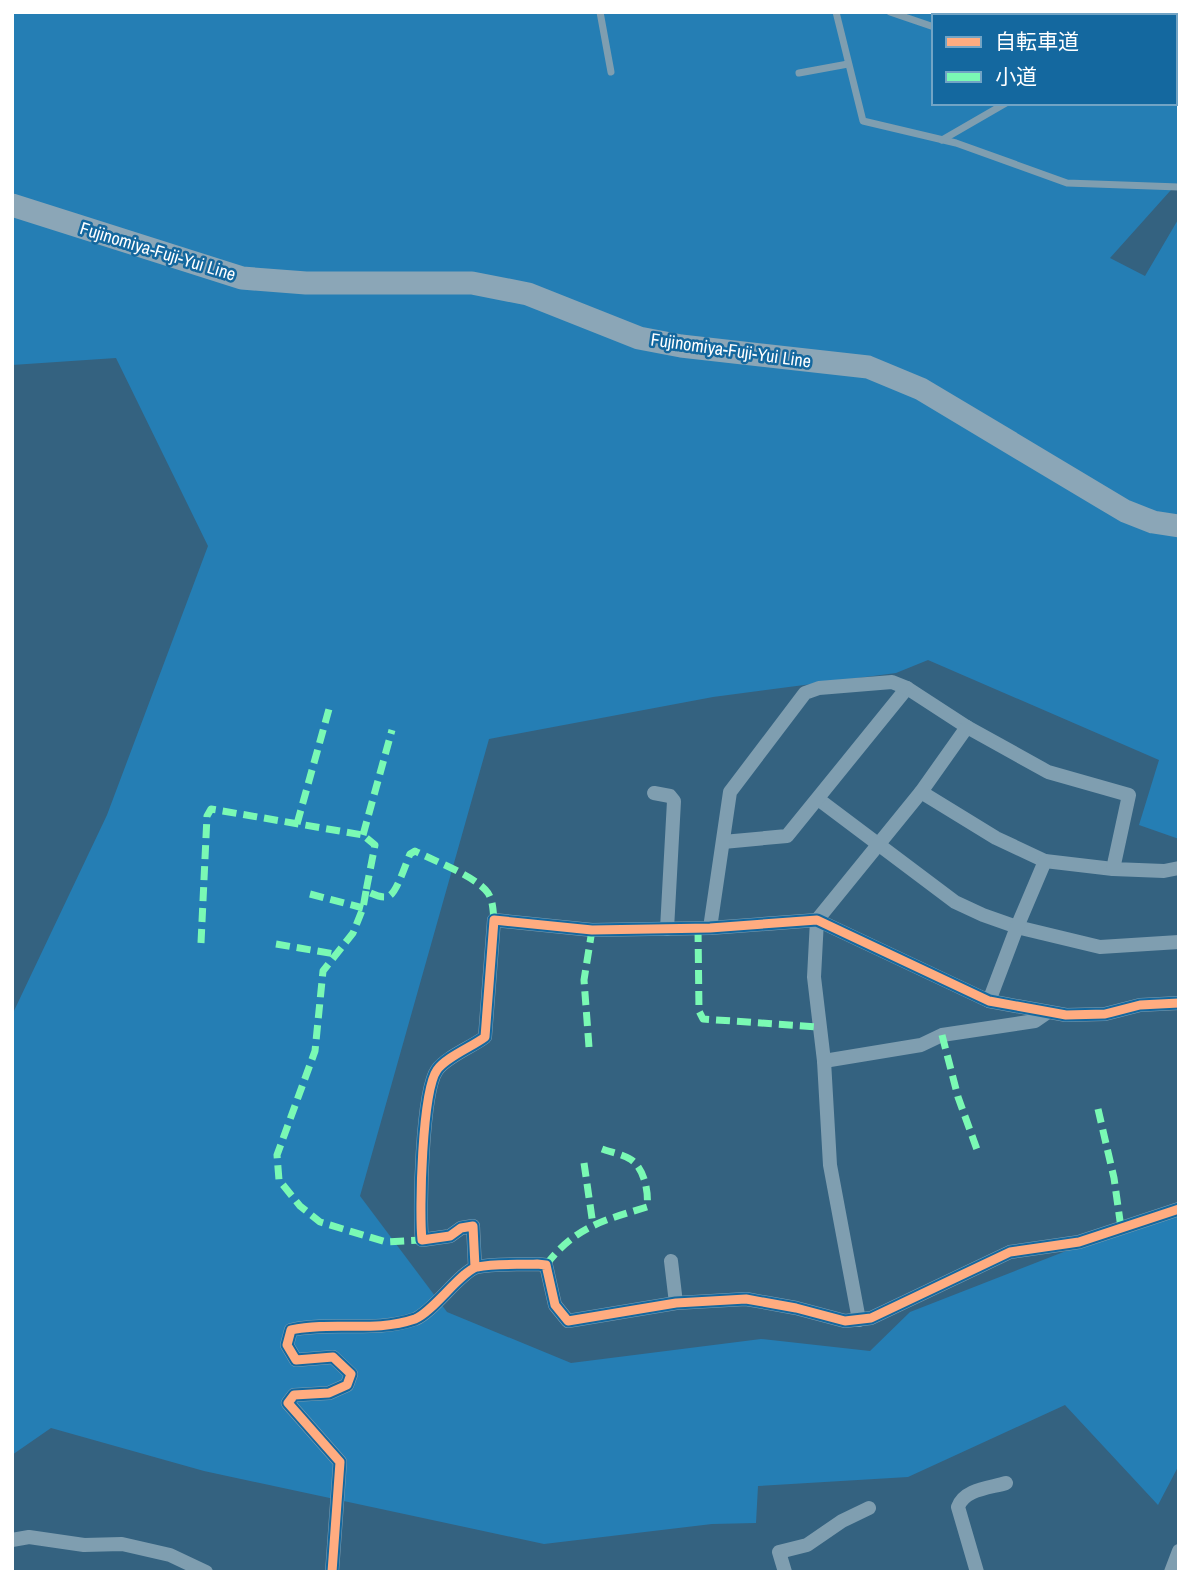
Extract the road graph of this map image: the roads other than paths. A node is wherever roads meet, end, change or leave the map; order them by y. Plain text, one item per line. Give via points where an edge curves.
1 (600, 12) edge
2 (836, 12) edge
3 (890, 12) edge
4 (932, 26) edge
5 (848, 64) junction
6 (611, 72) dead end
7 (799, 72) dead end
8 (1003, 105) edge
9 (942, 140) junction
10 (1179, 187) edge
11 (12, 205) edge
12 (1179, 526) edge
13 (907, 688) junction
14 (967, 727) junction
15 (920, 792) junction
16 (654, 793) dead end
17 (818, 799) junction
18 (723, 842) junction
19 (878, 844) junction
20 (1045, 861) junction
21 (1179, 868) edge
22 (1113, 869) junction
23 (817, 920) junction
24 (1017, 927) junction
25 (710, 928) junction
26 (667, 929) junction
27 (1179, 942) edge
28 (989, 1001) junction
29 (1173, 1003) edge
30 (1048, 1012) junction
31 (1179, 1016) edge
32 (824, 1061) junction
33 (1179, 1209) edge
34 (671, 1261) dead end
35 (475, 1267) junction
36 (676, 1303) junction
37 (859, 1320) junction
38 (1006, 1483) dead end
39 (869, 1508) dead end
40 (12, 1540) edge
41 (1179, 1551) edge
42 (1170, 1570) edge
43 (206, 1572) edge
44 (332, 1572) edge
45 (785, 1572) edge
46 (977, 1572) edge

1 - 6 lane
2 - 5 lane
3 - 4 lane
5 - 7 lane
5 - 9 lane via 863,121
8 - 9 lane
9 - 10 lane via 1067,183
11 - 12 main road, Fujinomiya-Fuji-Yui Line via 242,278 306,284 472,283 528,294 650,340 869,367 921,389 1125,511
13 - 14 street
13 - 17 street
13 - 18 street via 892,682 805,693 730,792
14 - 15 street
14 - 22 street via 1048,772 1129,795
15 - 19 street
15 - 20 street via 996,838
16 - 26 street via 674,801
17 - 18 street via 787,836
17 - 19 street
18 - 25 street
19 - 23 street
19 - 24 street via 955,902
20 - 22 street
20 - 24 street
21 - 22 street
23 - 25 street
23 - 28 street
23 - 32 street via 814,976
24 - 27 street via 1100,947
24 - 28 street
25 - 26 street
26 - 35 street via 592,930 494,920 485,1037 434,1072 424,1129 422,1240 450,1236 473,1226
28 - 30 street
29 - 30 street via 1105,1014
29 - 31 street
30 - 32 street via 1035,1021 942,1035 921,1045
32 - 37 street via 830,1165
33 - 37 street via 1079,1242 1010,1252
34 - 36 street
35 - 36 street via 546,1265 555,1305 568,1321
35 - 44 street via 418,1318 378,1328 338,1325 291,1330 287,1345 296,1360 332,1357 351,1374 347,1385 329,1393 294,1395 288,1404 340,1462
36 - 37 street via 746,1299 845,1321
38 - 46 street via 969,1494 958,1507
39 - 45 street via 807,1545 779,1552
40 - 43 street via 29,1537 84,1545 122,1544 170,1555
41 - 42 street

